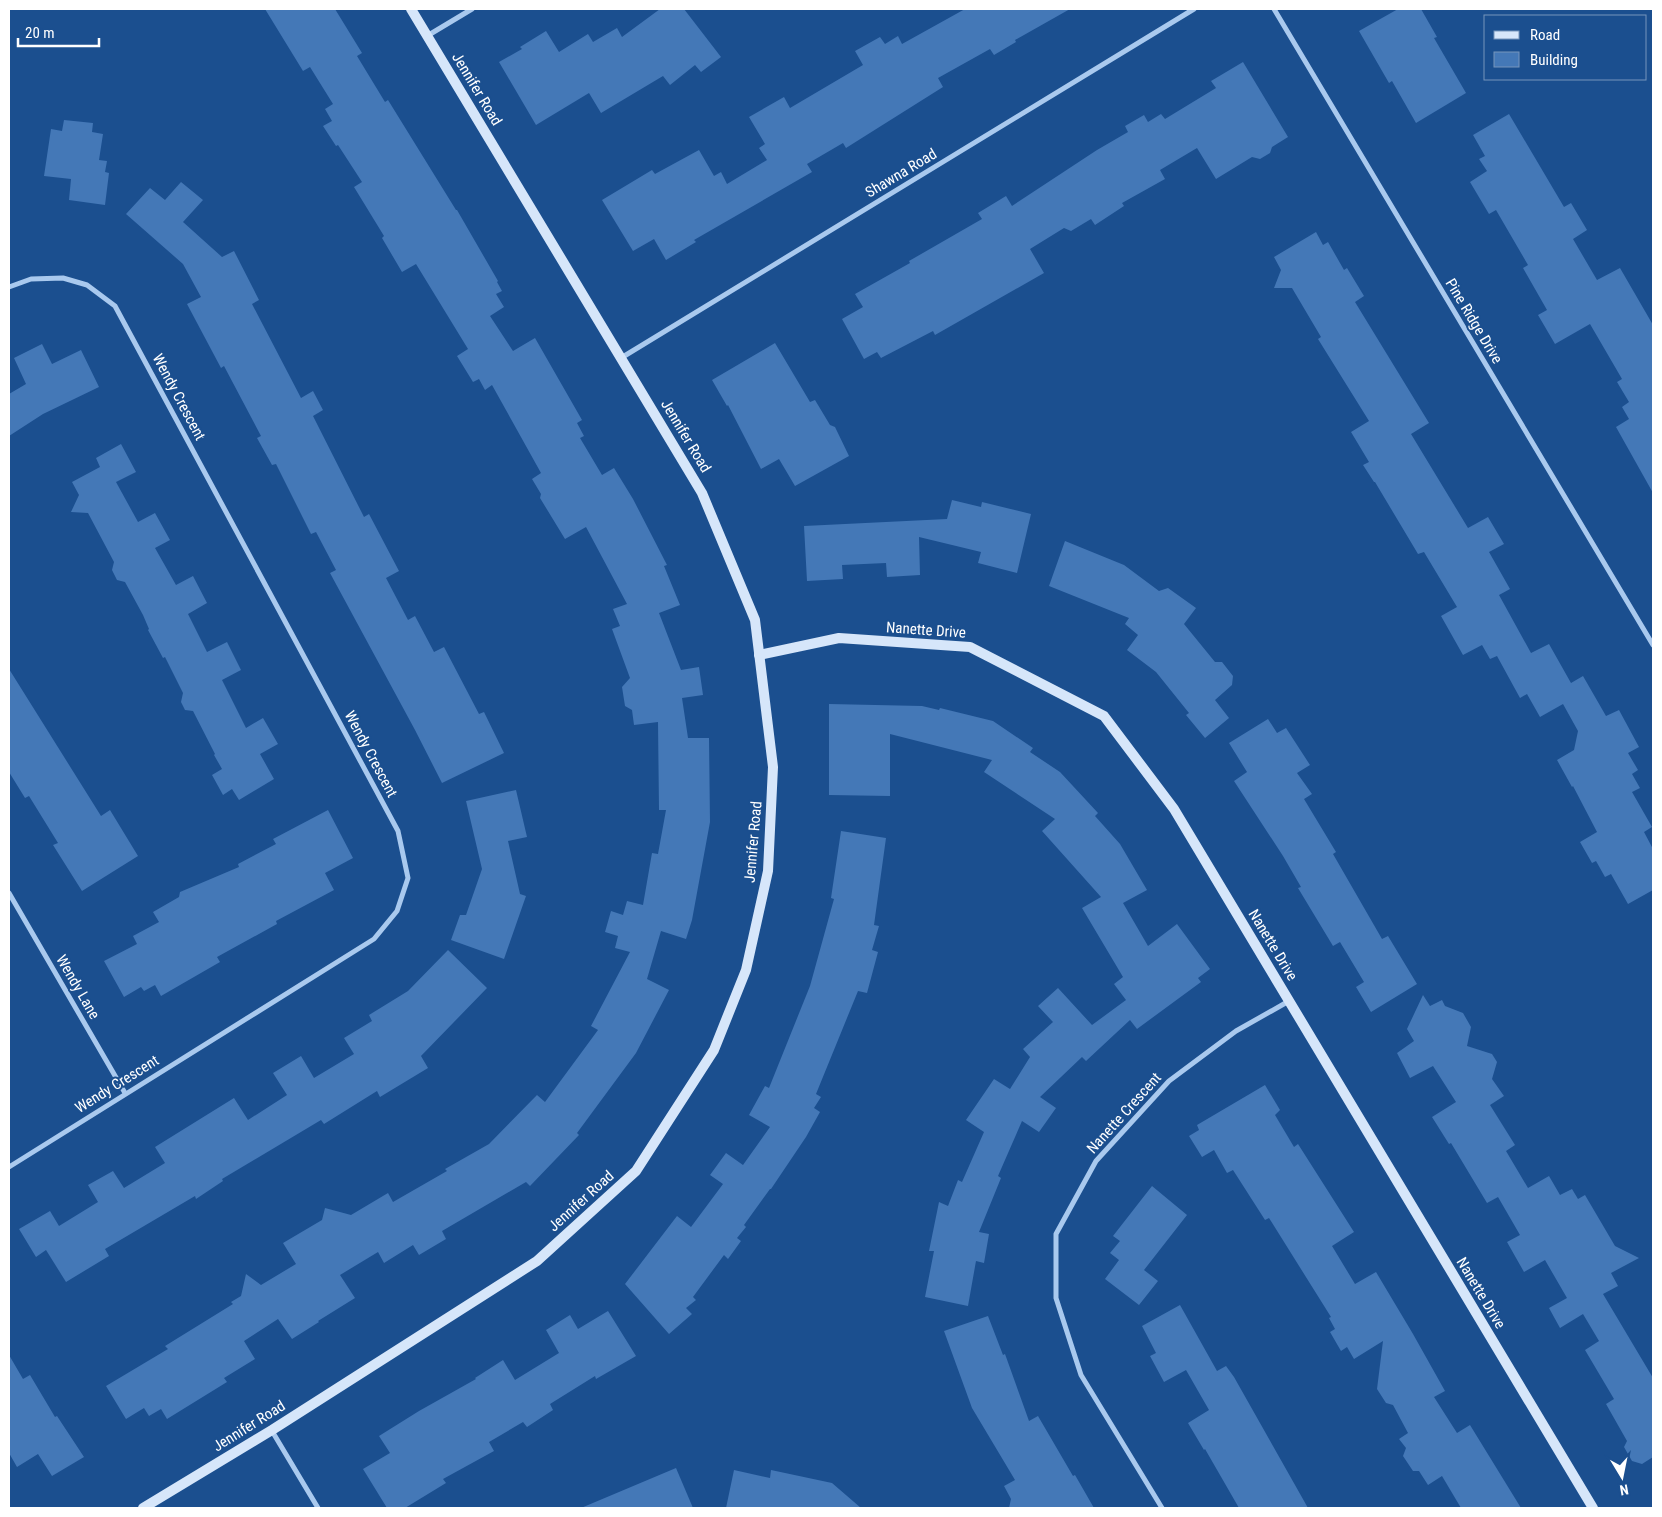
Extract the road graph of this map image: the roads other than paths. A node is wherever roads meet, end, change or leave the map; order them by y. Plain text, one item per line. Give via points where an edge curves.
1 (411, 9) edge
2 (472, 9) edge
3 (1194, 9) edge
4 (1274, 9) edge
5 (427, 36) junction
6 (9, 287) edge
7 (622, 358) junction
8 (1653, 646) edge
9 (760, 655) junction
10 (9, 894) edge
11 (1289, 1001) junction
12 (125, 1093) junction
13 (9, 1167) edge
14 (272, 1430) junction
15 (144, 1508) edge
16 (318, 1508) edge
17 (1162, 1508) edge
18 (1593, 1508) edge

1 - 5 street, Jennifer Road
2 - 5 street
3 - 7 street, Shawna Road
4 - 8 street, Pine Ridge Drive
5 - 7 street, Jennifer Road
6 - 12 street, Wendy Crescent via 31,279 63,278 87,285 115,306 398,831 408,878 397,911 374,939
7 - 9 street, Jennifer Road via 702,493 755,620
9 - 11 street, Nanette Drive via 839,638 970,647 1104,716 1174,809
9 - 14 street, Jennifer Road via 773,767 768,871 746,970 714,1050 636,1171 537,1261
10 - 12 street, Wendy Lane
11 - 17 street, Nanette Crescent via 1236,1031 1168,1081 1096,1161 1056,1234 1056,1298 1081,1375
11 - 18 street, Nanette Drive
12 - 13 street, Wendy Crescent
14 - 15 street, Jennifer Road
14 - 16 street

